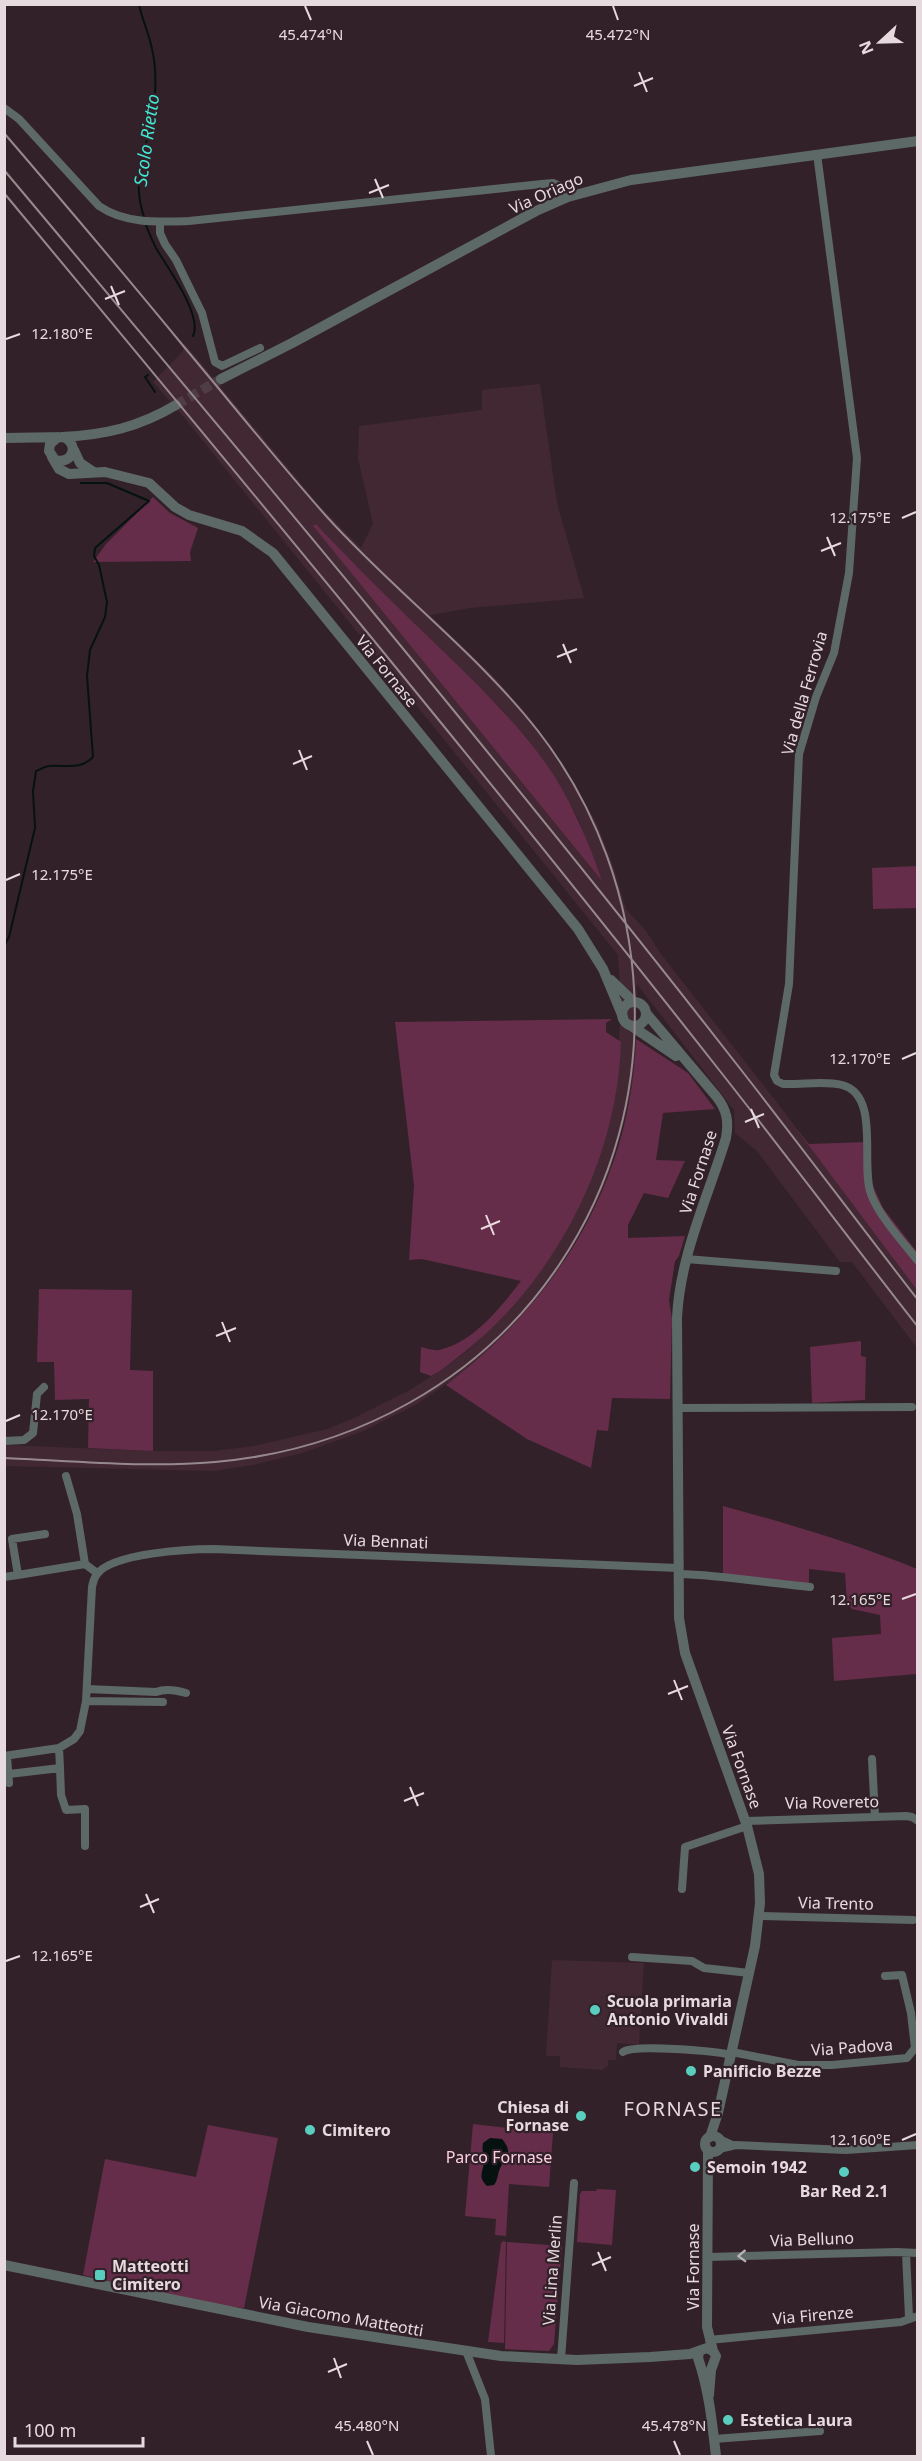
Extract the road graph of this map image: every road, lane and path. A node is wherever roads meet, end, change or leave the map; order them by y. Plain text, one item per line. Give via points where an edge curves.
1 (4, 108) edge
2 (918, 141) edge
3 (817, 154) junction
4 (568, 197) junction
5 (151, 221) junction
6 (260, 348) dead end
7 (221, 379) tunnel mouth
8 (176, 405) tunnel mouth
9 (87, 436) junction
10 (26, 437) junction
11 (60, 437) junction
12 (4, 438) edge
13 (74, 448) junction
14 (51, 454) junction
15 (92, 471) junction
16 (603, 969) junction
17 (634, 1002) junction
18 (646, 1013) junction
19 (626, 1021) junction
20 (693, 1069) junction
21 (686, 1259) junction
22 (918, 1261) edge
23 (836, 1271) dead end
24 (44, 1387) dead end
25 (912, 1407) dead end
26 (678, 1408) junction
27 (4, 1441) edge
28 (66, 1476) dead end
29 (45, 1534) dead end
30 (85, 1564) junction
31 (678, 1571) junction
32 (98, 1573) junction
33 (18, 1575) junction
34 (4, 1577) edge
35 (810, 1587) dead end
36 (87, 1689) junction
37 (186, 1694) dead end
38 (86, 1701) junction
39 (162, 1702) dead end
40 (59, 1748) junction
41 (6, 1756) edge
42 (873, 1760) dead end
43 (60, 1768) junction
44 (875, 1817) junction
45 (918, 1821) edge
46 (746, 1823) junction
47 (85, 1846) dead end
48 (682, 1889) dead end
49 (759, 1916) junction
50 (913, 1920) dead end
51 (632, 1957) dead end
52 (749, 1973) junction
53 (885, 1976) dead end
54 (623, 2052) dead end
55 (731, 2054) junction
56 (715, 2144) junction
57 (918, 2145) edge
58 (574, 2182) dead end
59 (906, 2253) junction
60 (918, 2253) edge
61 (708, 2257) junction
62 (4, 2265) edge
63 (913, 2316) edge
64 (466, 2351) junction
65 (705, 2355) junction
66 (561, 2359) junction
67 (819, 2431) dead end
68 (714, 2439) junction
69 (490, 2457) edge
70 (716, 2457) edge

1 - 5 street via 19,119 99,206
2 - 3 street, Via Oriago
3 - 4 street, Via Oriago via 631,180
3 - 22 street, Via della Ferrovia via 857,458 849,573 834,653 799,754 789,984 774,1075 783,1084 839,1084 859,1097 866,1116 871,1194
4 - 5 street via 564,188 553,183
4 - 7 street, Via Oriago
5 - 6 street via 202,312 215,362 222,366
8 - 9 street via 135,425
9 - 11 street
9 - 13 street
10 - 11 street
10 - 12 street
10 - 14 street via 40,442
11 - 13 street via 68,438
11 - 14 street via 50,444
13 - 14 street via 70,458 63,461
13 - 15 street via 80,463
14 - 15 street, Via Fornase via 63,472
15 - 16 street, Via Fornase via 149,483 189,515 242,531 266,547 571,919
16 - 17 street, Via Fornase
16 - 19 street, Via Fornase
17 - 18 street, Via Fornase via 642,1005
17 - 19 street via 624,1007
18 - 19 street via 642,1024
18 - 20 street, Via Fornase
19 - 20 street, Via Fornase
20 - 21 street, Via Fornase via 724,1107 728,1121 726,1138
21 - 23 street
21 - 26 street, Via Fornase via 678,1295
24 - 27 street via 37,1394 33,1433 24,1440
25 - 26 street
26 - 31 street, Via Fornase
28 - 30 street
29 - 33 street via 12,1539
30 - 32 street
30 - 33 street
31 - 32 street, Via Bennati via 189,1549 136,1557 114,1563
31 - 35 street
31 - 46 street, Via Fornase via 682,1643
32 - 36 street via 92,1587
33 - 34 street
36 - 37 street via 162,1689
36 - 38 street
38 - 39 street
38 - 40 street via 80,1731
40 - 41 street
40 - 43 street
41 - 43 street via 9,1778
42 - 44 street
43 - 47 street via 66,1810 85,1809
44 - 45 street, Via Rovereto via 906,1816
44 - 46 street, Via Rovereto
46 - 48 street, Via Rovereto via 683,1849
46 - 49 street, Via Fornase via 759,1874
49 - 50 street, Via Trento
49 - 52 street, Via Fornase
51 - 52 street via 692,1961 701,1968
52 - 55 street, Via Fornase
53 - 55 street, Via Padova via 902,1975 915,2049 907,2058 798,2065
54 - 55 street via 644,2048
55 - 56 street, Via Fornase
56 - 57 street via 846,2150
56 - 61 street, Via Fornase via 708,2171
58 - 66 street, Via Lina Merlin
59 - 60 street, Via Belluno
59 -> 61 street, Via Belluno
59 - 63 street
61 - 65 street, Via Fornase
62 - 64 street, Via Giacomo Matteotti via 296,2325
63 - 65 street, Via Firenze via 900,2322
64 - 66 street, Via Giacomo Matteotti
64 - 69 street via 485,2399
65 - 66 street, Via Giacomo Matteotti
65 - 68 street, Via Fornase
67 - 68 street
68 - 70 street, Via Fornase

